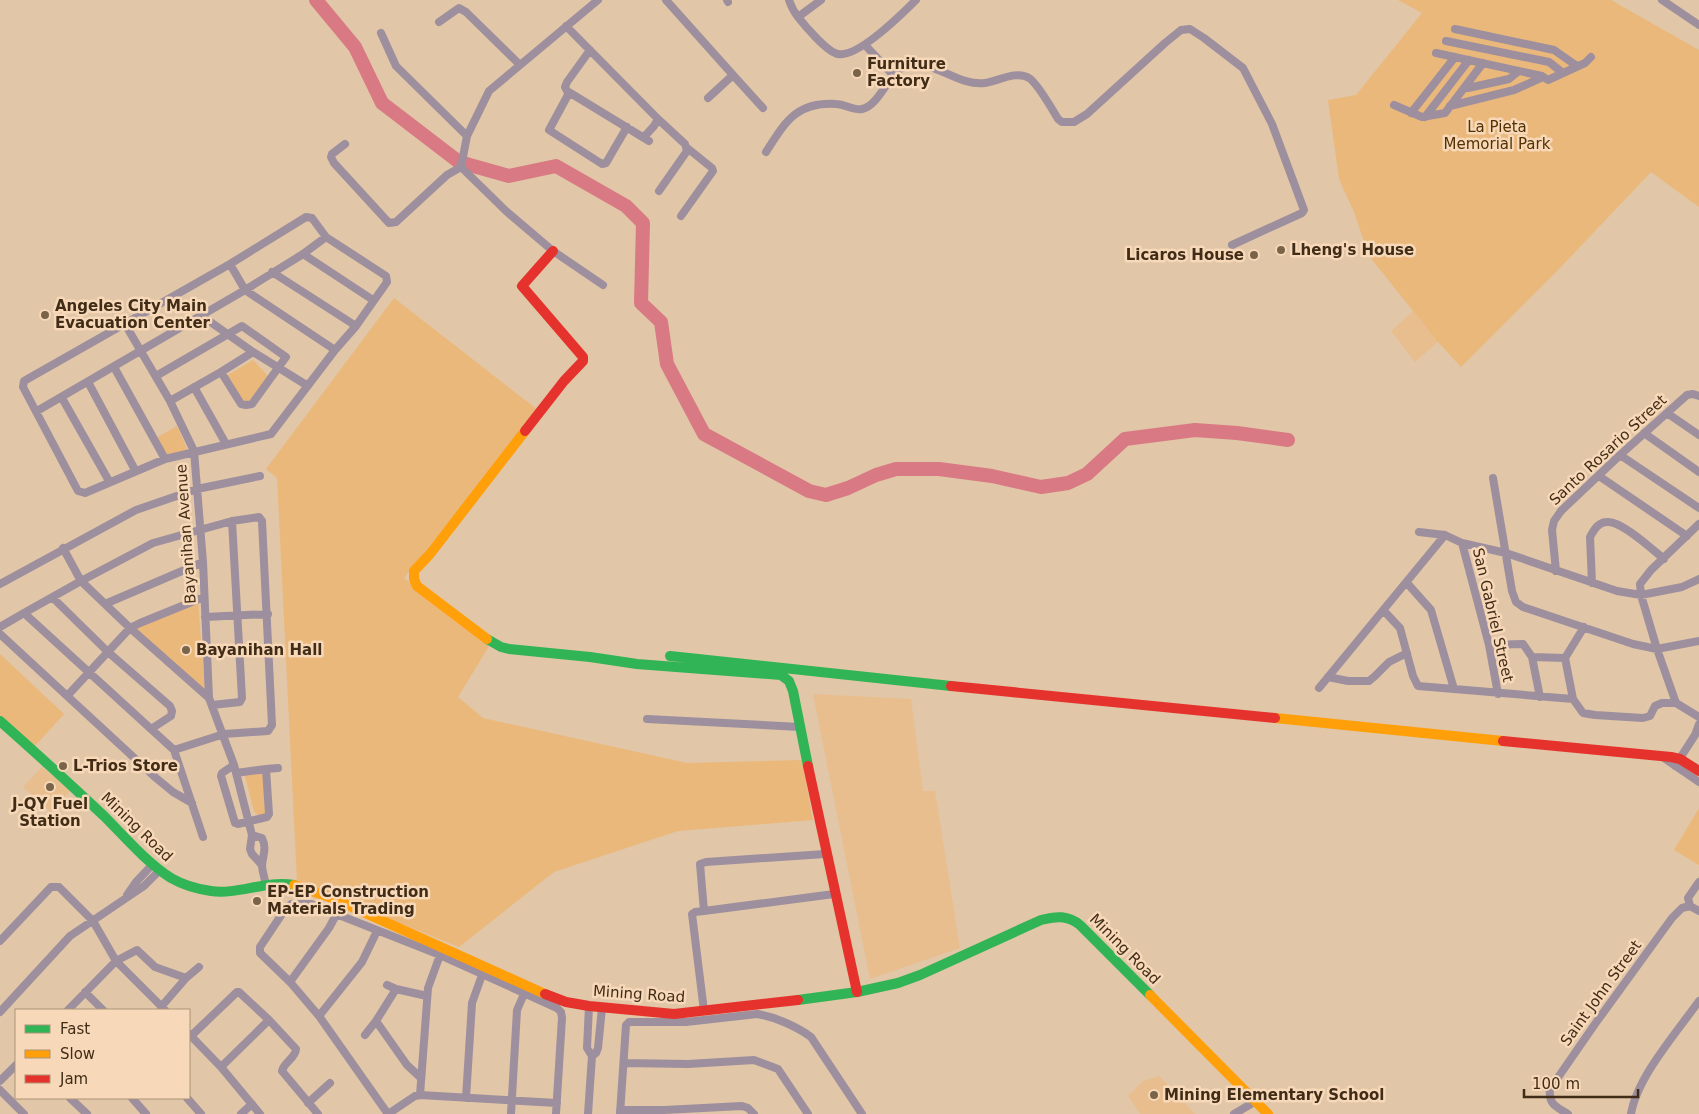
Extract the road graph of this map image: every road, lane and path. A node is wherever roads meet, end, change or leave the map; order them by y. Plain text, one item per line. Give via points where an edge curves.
1 (598, 0) edge
2 (666, 0) edge
3 (789, 0) edge
4 (821, 0) edge
5 (916, 0) edge
6 (1662, 0) edge
7 (798, 17) junction
8 (439, 22) dead end
9 (1699, 25) edge
10 (566, 26) junction
11 (1455, 29) dead end
12 (381, 33) dead end
13 (1446, 40) dead end
14 (865, 45) junction
15 (590, 50) junction
16 (1436, 53) dead end
17 (1455, 57) junction
18 (1591, 58) dead end
19 (1469, 60) junction
20 (1483, 64) junction
21 (520, 65) junction
22 (1497, 66) junction
23 (1577, 66) junction
24 (1519, 71) junction
25 (1476, 73) junction
26 (1563, 73) junction
27 (733, 75) junction
28 (893, 75) junction
29 (1543, 77) junction
30 (1464, 88) junction
31 (569, 93) junction
32 (708, 98) dead end
33 (1394, 105) dead end
34 (1450, 106) junction
35 (763, 108) dead end
36 (1411, 112) junction
37 (1425, 117) junction
38 (658, 119) junction
39 (627, 127) junction
40 (467, 136) junction
41 (345, 144) dead end
42 (686, 147) junction
43 (766, 152) dead end
44 (462, 163) junction
45 (659, 190) dead end
46 (681, 216) dead end
47 (326, 237) junction
48 (1232, 245) dead end
49 (553, 251) junction
50 (303, 254) junction
51 (230, 264) junction
52 (272, 272) junction
53 (603, 285) dead end
54 (245, 290) junction
55 (373, 300) junction
56 (202, 316) junction
57 (125, 324) junction
58 (356, 326) junction
59 (229, 335) junction
60 (335, 350) junction
61 (141, 352) junction
62 (253, 352) junction
63 (114, 367) junction
64 (279, 369) junction
65 (221, 372) junction
66 (156, 376) junction
67 (88, 382) junction
68 (308, 386) junction
69 (194, 387) junction
70 (1699, 396) edge
71 (62, 398) junction
72 (170, 401) junction
73 (37, 412) junction
74 (1667, 413) junction
75 (1644, 433) junction
76 (1699, 435) edge
77 (226, 444) junction
78 (194, 451) junction
79 (1620, 455) junction
80 (164, 458) junction
81 (135, 470) junction
82 (1699, 472) edge
83 (260, 476) dead end
84 (1599, 476) junction
85 (1493, 478) dead end
86 (109, 481) junction
87 (197, 489) junction
88 (1699, 508) edge
89 (232, 521) junction
90 (1699, 524) edge
91 (201, 529) junction
92 (1419, 532) dead end
93 (1445, 535) junction
94 (1687, 536) junction
95 (1462, 543) junction
96 (63, 548) junction
97 (1506, 553) junction
98 (1664, 559) junction
99 (203, 562) junction
100 (1556, 571) junction
101 (1699, 579) edge
102 (81, 581) junction
103 (1407, 583) junction
104 (1592, 583) junction
105 (0, 584) edge
106 (1641, 595) junction
107 (204, 597) junction
108 (53, 598) junction
109 (105, 604) junction
110 (1384, 610) junction
111 (24, 613) junction
112 (268, 614) junction
113 (238, 615) junction
114 (205, 617) junction
115 (0, 627) edge
116 (1584, 627) junction
117 (130, 628) junction
118 (0, 634) edge
119 (1699, 641) edge
120 (1489, 645) junction
121 (1657, 649) junction
122 (108, 652) junction
123 (1407, 653) junction
124 (670, 656) dead end
125 (1532, 657) junction
126 (1565, 658) junction
127 (794, 670) junction
128 (88, 673) junction
129 (1328, 678) junction
130 (789, 682) junction
131 (1319, 688) dead end
132 (1454, 689) junction
133 (1498, 694) junction
134 (68, 695) junction
135 (1540, 697) junction
136 (1573, 699) junction
137 (211, 701) junction
138 (1676, 703) junction
139 (1699, 716) edge
140 (647, 719) dead end
141 (0, 721) edge
142 (1699, 724) edge
143 (800, 727) junction
144 (151, 729) junction
145 (224, 734) junction
146 (174, 750) junction
147 (1678, 762) junction
148 (278, 768) dead end
149 (235, 769) junction
150 (266, 769) junction
151 (1699, 771) edge
152 (1699, 782) edge
153 (192, 803) junction
154 (249, 821) junction
155 (252, 835) junction
156 (203, 837) dead end
157 (825, 854) junction
158 (262, 865) junction
159 (157, 867) junction
160 (1699, 882) edge
161 (266, 885) junction
162 (834, 894) junction
163 (1690, 906) junction
164 (704, 910) junction
165 (1699, 911) edge
166 (336, 914) junction
167 (92, 921) junction
168 (377, 931) junction
169 (0, 941) edge
170 (440, 955) junction
171 (116, 961) junction
172 (199, 967) dead end
173 (482, 975) junction
174 (186, 978) junction
175 (290, 982) junction
176 (387, 985) dead end
177 (396, 989) junction
178 (85, 992) junction
179 (858, 992) junction
180 (524, 994) junction
181 (427, 996) junction
182 (1699, 1001) edge
183 (588, 1006) junction
184 (163, 1008) edge
185 (602, 1008) junction
186 (69, 1009) edge
187 (102, 1009) edge
188 (704, 1011) junction
189 (0, 1012) edge
190 (319, 1016) junction
191 (269, 1020) junction
192 (376, 1021) junction
193 (588, 1027) junction
194 (600, 1028) junction
195 (190, 1035) edge
196 (365, 1035) dead end
197 (592, 1056) junction
198 (624, 1063) junction
199 (15, 1066) edge
200 (221, 1067) junction
201 (421, 1078) junction
202 (0, 1081) edge
203 (330, 1083) dead end
204 (0, 1090) edge
205 (420, 1095) junction
206 (466, 1098) junction
207 (71, 1099) edge
208 (133, 1099) edge
209 (188, 1099) edge
210 (512, 1101) junction
211 (1256, 1102) junction
212 (308, 1103) junction
213 (557, 1103) junction
214 (252, 1104) junction
215 (620, 1112) edge
216 (664, 1112) edge
217 (24, 1114) edge
218 (87, 1114) edge
219 (146, 1114) edge
220 (201, 1114) edge
221 (241, 1114) edge
222 (260, 1114) edge
223 (318, 1114) edge
224 (388, 1114) edge
225 (511, 1114) edge
226 (556, 1114) edge
227 (588, 1114) edge
228 (754, 1114) edge
229 (808, 1114) edge
230 (862, 1114) edge
231 (1234, 1114) edge
232 (1268, 1114) edge
233 (1568, 1114) edge
234 (1631, 1114) edge

1 - 10 street
2 - 27 street
3 - 7 street
4 - 7 street
5 - 14 street
6 - 9 street
7 - 14 street via 829,50 838,54
8 - 21 street via 459,8
10 - 15 street
10 - 21 street
11 - 23 street via 1554,50
12 - 40 street via 396,66
13 - 26 street via 1549,62
14 - 28 street
15 - 31 street via 565,87
15 - 38 street
16 - 17 street
17 - 19 street
17 - 36 street
18 - 23 street
19 - 20 street
19 - 37 street
20 - 22 street
20 - 25 street
21 - 40 street via 489,91
22 - 24 street
22 - 25 street
23 - 26 street
24 - 29 street
24 - 30 street via 1509,78
25 - 30 street
26 - 29 street via 1548,80
27 - 32 street
27 - 35 street
28 - 43 street via 885,90 864,109 837,104 802,108
28 - 48 street via 915,64 972,83 1025,76 1034,82 1058,119 1067,123 1087,114 1176,34 1190,29 1243,68 1272,124 1304,210
29 - 34 street via 1514,90
30 - 34 street
31 - 39 street
31 - 39 street via 549,130 602,164 606,163
33 - 36 street
34 - 37 street via 1445,113
36 - 37 street
38 - 39 street via 646,139
38 - 42 street
40 - 44 street
41 - 44 street via 332,154 334,163 389,223 396,222
42 - 45 street via 686,154
42 - 46 street via 713,172
44 - 49 street via 506,211
47 - 50 street
47 - 51 street via 312,218 306,218
47 - 55 street via 386,276 387,282
49 - 53 street
49 - 130 street via 522,286 583,357 583,361 414,571 417,586 501,647 637,664 780,675
50 - 52 street
50 - 55 street
51 - 54 street
51 - 57 street
52 - 54 street
52 - 58 street
54 - 56 street
54 - 60 street
55 - 58 street
56 - 59 street
56 - 61 street
57 - 61 street, Bayanihan Avenue
57 - 73 street via 24,381 23,387
58 - 60 street
59 - 62 street
59 - 64 street via 244,327 285,356 286,360
59 - 66 street
60 - 68 street
61 - 63 street
61 - 66 street, Bayanihan Avenue
62 - 64 street
62 - 65 street
63 - 67 street
63 - 80 street
64 - 65 street via 252,404 246,405 240,404
64 - 68 street
65 - 69 street
66 - 72 street, Bayanihan Avenue
67 - 71 street
67 - 81 street
68 - 77 street via 271,434
69 - 72 street
69 - 77 street
70 - 74 street, Santo Rosario Street via 1687,395
71 - 73 street
71 - 86 street
72 - 78 street, Bayanihan Avenue
73 - 86 street via 78,491 85,493
74 - 75 street, Santo Rosario Street
74 - 76 street
75 - 79 street, Santo Rosario Street
75 - 82 street
77 - 78 street
78 - 80 street
78 - 87 street, Bayanihan Avenue
79 - 84 street, Santo Rosario Street
79 - 88 street
80 - 81 street
81 - 86 street
83 - 87 street
84 - 94 street
84 - 100 street, Santo Rosario Street via 1554,521 1552,539
85 - 97 street
87 - 91 street, Bayanihan Avenue
87 - 96 street via 136,510
89 - 91 street
89 - 112 street via 259,517 262,521
89 - 113 street
90 - 94 street
91 - 99 street, Bayanihan Avenue
91 - 102 street via 153,543
92 - 93 street
93 - 95 street
93 - 103 street
94 - 98 street
95 - 97 street
95 - 120 street, San Gabriel Street
96 - 102 street
96 - 105 street
97 - 100 street
97 - 116 street via 1516,602
98 - 104 street via 1620,525 1610,522 1599,524 1590,536
98 - 106 street via 1640,584
99 - 107 street, Bayanihan Avenue
99 - 109 street
100 - 104 street
101 - 106 street via 1682,587
102 - 108 street
102 - 109 street
103 - 110 street
103 - 132 street via 1432,610
104 - 106 street
106 - 121 street
107 - 114 street, Bayanihan Avenue
107 - 117 street
108 - 111 street
108 - 122 street
109 - 117 street
110 - 123 street via 1400,628
110 - 129 street
111 - 115 street
111 - 128 street
112 - 113 street
112 - 145 street via 271,728 268,731
113 - 114 street
113 - 137 street via 242,700
114 - 137 street, Bayanihan Avenue
116 - 121 street
116 - 126 street
117 - 122 street
117 - 137 street
118 - 134 street
119 - 121 street
120 - 125 street via 1523,644
120 - 133 street, San Gabriel Street
121 - 138 street
122 - 128 street
122 - 144 street via 170,706 171,716
123 - 129 street via 1389,662 1369,681
123 - 132 street via 1416,684
124 - 127 street
125 - 126 street
125 - 135 street
126 - 136 street
127 - 130 street
127 - 147 street via 1661,756
128 - 134 street
128 - 144 street
129 - 131 street
130 - 143 street
132 - 133 street
133 - 135 street
134 - 153 street via 156,778
135 - 136 street
136 - 138 street via 1578,708 1588,715 1638,718 1650,716 1659,704
137 - 145 street
138 - 139 street
140 - 143 street
141 - 159 street, Mining Road
142 - 147 street
143 - 157 street
144 - 146 street
145 - 146 street
145 - 149 street
146 - 153 street
147 - 151 street
147 - 152 street
148 - 150 street
149 - 150 street
149 - 154 street
149 - 154 street via 221,776 235,822
150 - 154 street via 268,816
153 - 156 street
154 - 155 street
155 - 158 street via 250,849
155 - 158 street via 264,842
157 - 162 street
157 - 164 street via 700,864
158 - 161 street
159 - 161 street, Mining Road via 183,884 212,891
159 - 167 street via 144,886
160 - 163 street via 1688,898
161 - 183 street, Mining Road via 291,884 312,890 553,997
162 - 164 street
162 - 179 street
163 - 165 street
163 - 233 street, Saint John Street via 1682,908 1672,918 1550,1090 1549,1098 1553,1104
164 - 188 street via 692,914
166 - 168 street
166 - 175 street
166 - 175 street via 311,904 291,904 286,908 259,950
167 - 169 street via 59,887 51,887
167 - 171 street
167 - 189 street via 70,936
168 - 170 street
168 - 190 street via 362,962
170 - 173 street
170 - 181 street
171 - 174 street via 137,950 155,966
171 - 178 street
171 - 184 street
172 - 174 street
173 - 180 street
173 - 206 street via 472,1003
174 - 184 street
175 - 190 street
176 - 177 street
177 - 181 street
177 - 192 street
178 - 186 street
178 - 187 street
179 - 188 street, Mining Road
179 - 211 street, Mining Road via 920,975 1041,920 1057,916 1070,918
180 - 210 street via 518,1010
180 - 213 street via 561,1012
181 - 201 street
182 - 234 street via 1655,1062 1633,1102
183 - 185 street, Mining Road
183 - 193 street
185 - 188 street, Mining Road via 674,1014
185 - 194 street
190 - 224 street
191 - 195 street via 237,992
191 - 200 street
191 - 212 street via 296,1049 282,1071
192 - 196 street
192 - 201 street via 407,1066
193 - 194 street
193 - 197 street via 587,1048
194 - 197 street via 598,1048
195 - 200 street
197 - 227 street
198 - 215 street
198 - 229 street via 754,1060 778,1069
198 - 230 street via 626,1025 629,1022 767,1016 811,1037
199 - 202 street
200 - 214 street
201 - 205 street
203 - 212 street
204 - 217 street
205 - 206 street
205 - 224 street
206 - 210 street
207 - 218 street
208 - 219 street
209 - 220 street
210 - 213 street
210 - 225 street
211 - 231 street
211 - 232 street, Mining Road
212 - 223 street
213 - 226 street
214 - 221 street
214 - 222 street
215 - 216 street
216 - 228 street via 742,1106

